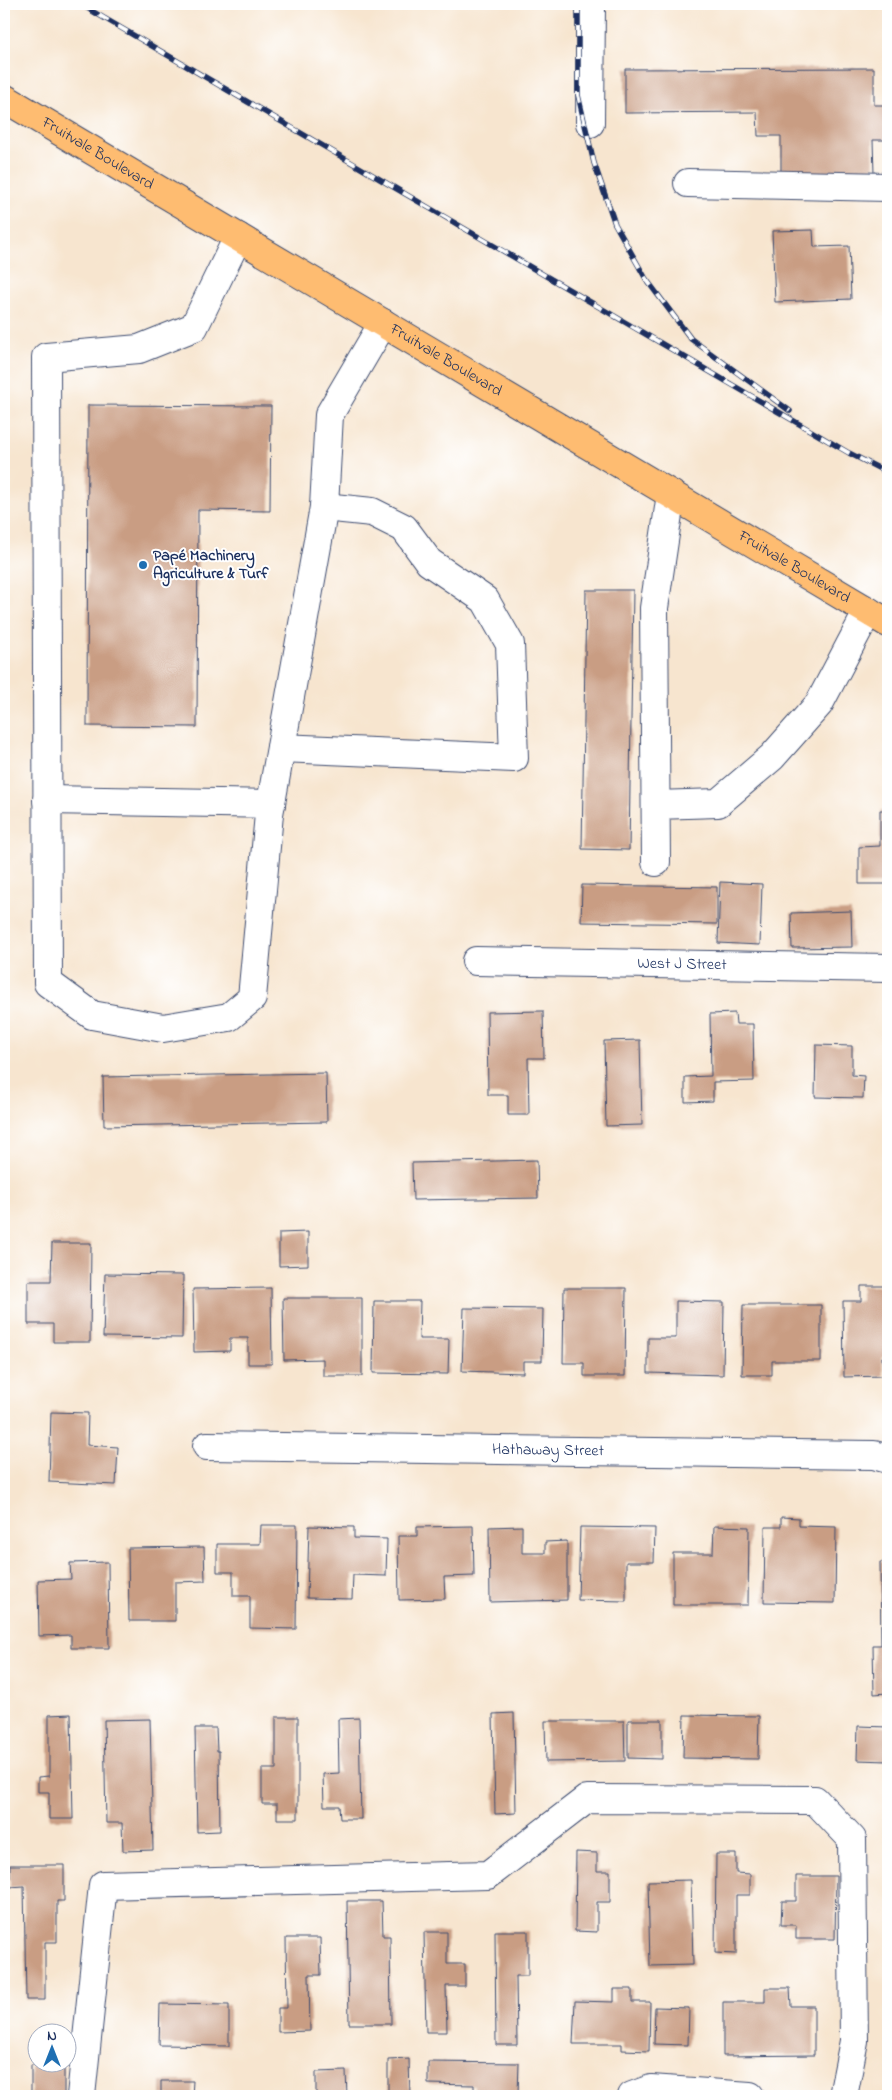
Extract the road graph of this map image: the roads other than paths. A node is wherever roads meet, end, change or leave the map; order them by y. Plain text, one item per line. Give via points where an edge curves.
1 (591, 4) edge
2 (4, 98) edge
3 (590, 123) dead end
4 (688, 183) dead end
5 (888, 186) edge
6 (238, 237) junction
7 (383, 323) junction
8 (670, 494) junction
9 (324, 507) junction
10 (878, 617) edge
11 (281, 748) junction
12 (47, 800) junction
13 (271, 804) junction
14 (656, 805) junction
15 (656, 862) dead end
16 (476, 961) dead end
17 (888, 968) edge
18 (207, 1446) dead end
19 (888, 1460) edge
20 (81, 2096) edge
21 (632, 2096) edge
22 (750, 2096) edge
23 (844, 2096) edge

1 - 3 street
2 - 6 main road, Fruitvale Boulevard
4 - 5 street
6 - 7 main road, Fruitvale Boulevard
6 - 12 street via 194,327 139,349 46,357
7 - 8 main road, Fruitvale Boulevard
7 - 9 street via 329,415
8 - 10 main road, Fruitvale Boulevard
8 - 14 street via 654,608
9 - 11 street
9 - 11 street via 372,512 404,528 429,562 485,600 510,644 514,758
10 - 14 street via 819,704 772,757 718,803
11 - 13 street
12 - 13 street
12 - 13 street via 48,983 92,1015 163,1028 229,1017 252,998
14 - 15 street
16 - 17 street, West J Street
18 - 19 street, Hathaway Street via 874,1455
20 - 23 street via 103,1885 488,1875 587,1799 815,1800 852,1839 854,2041
21 - 22 street via 651,2089

